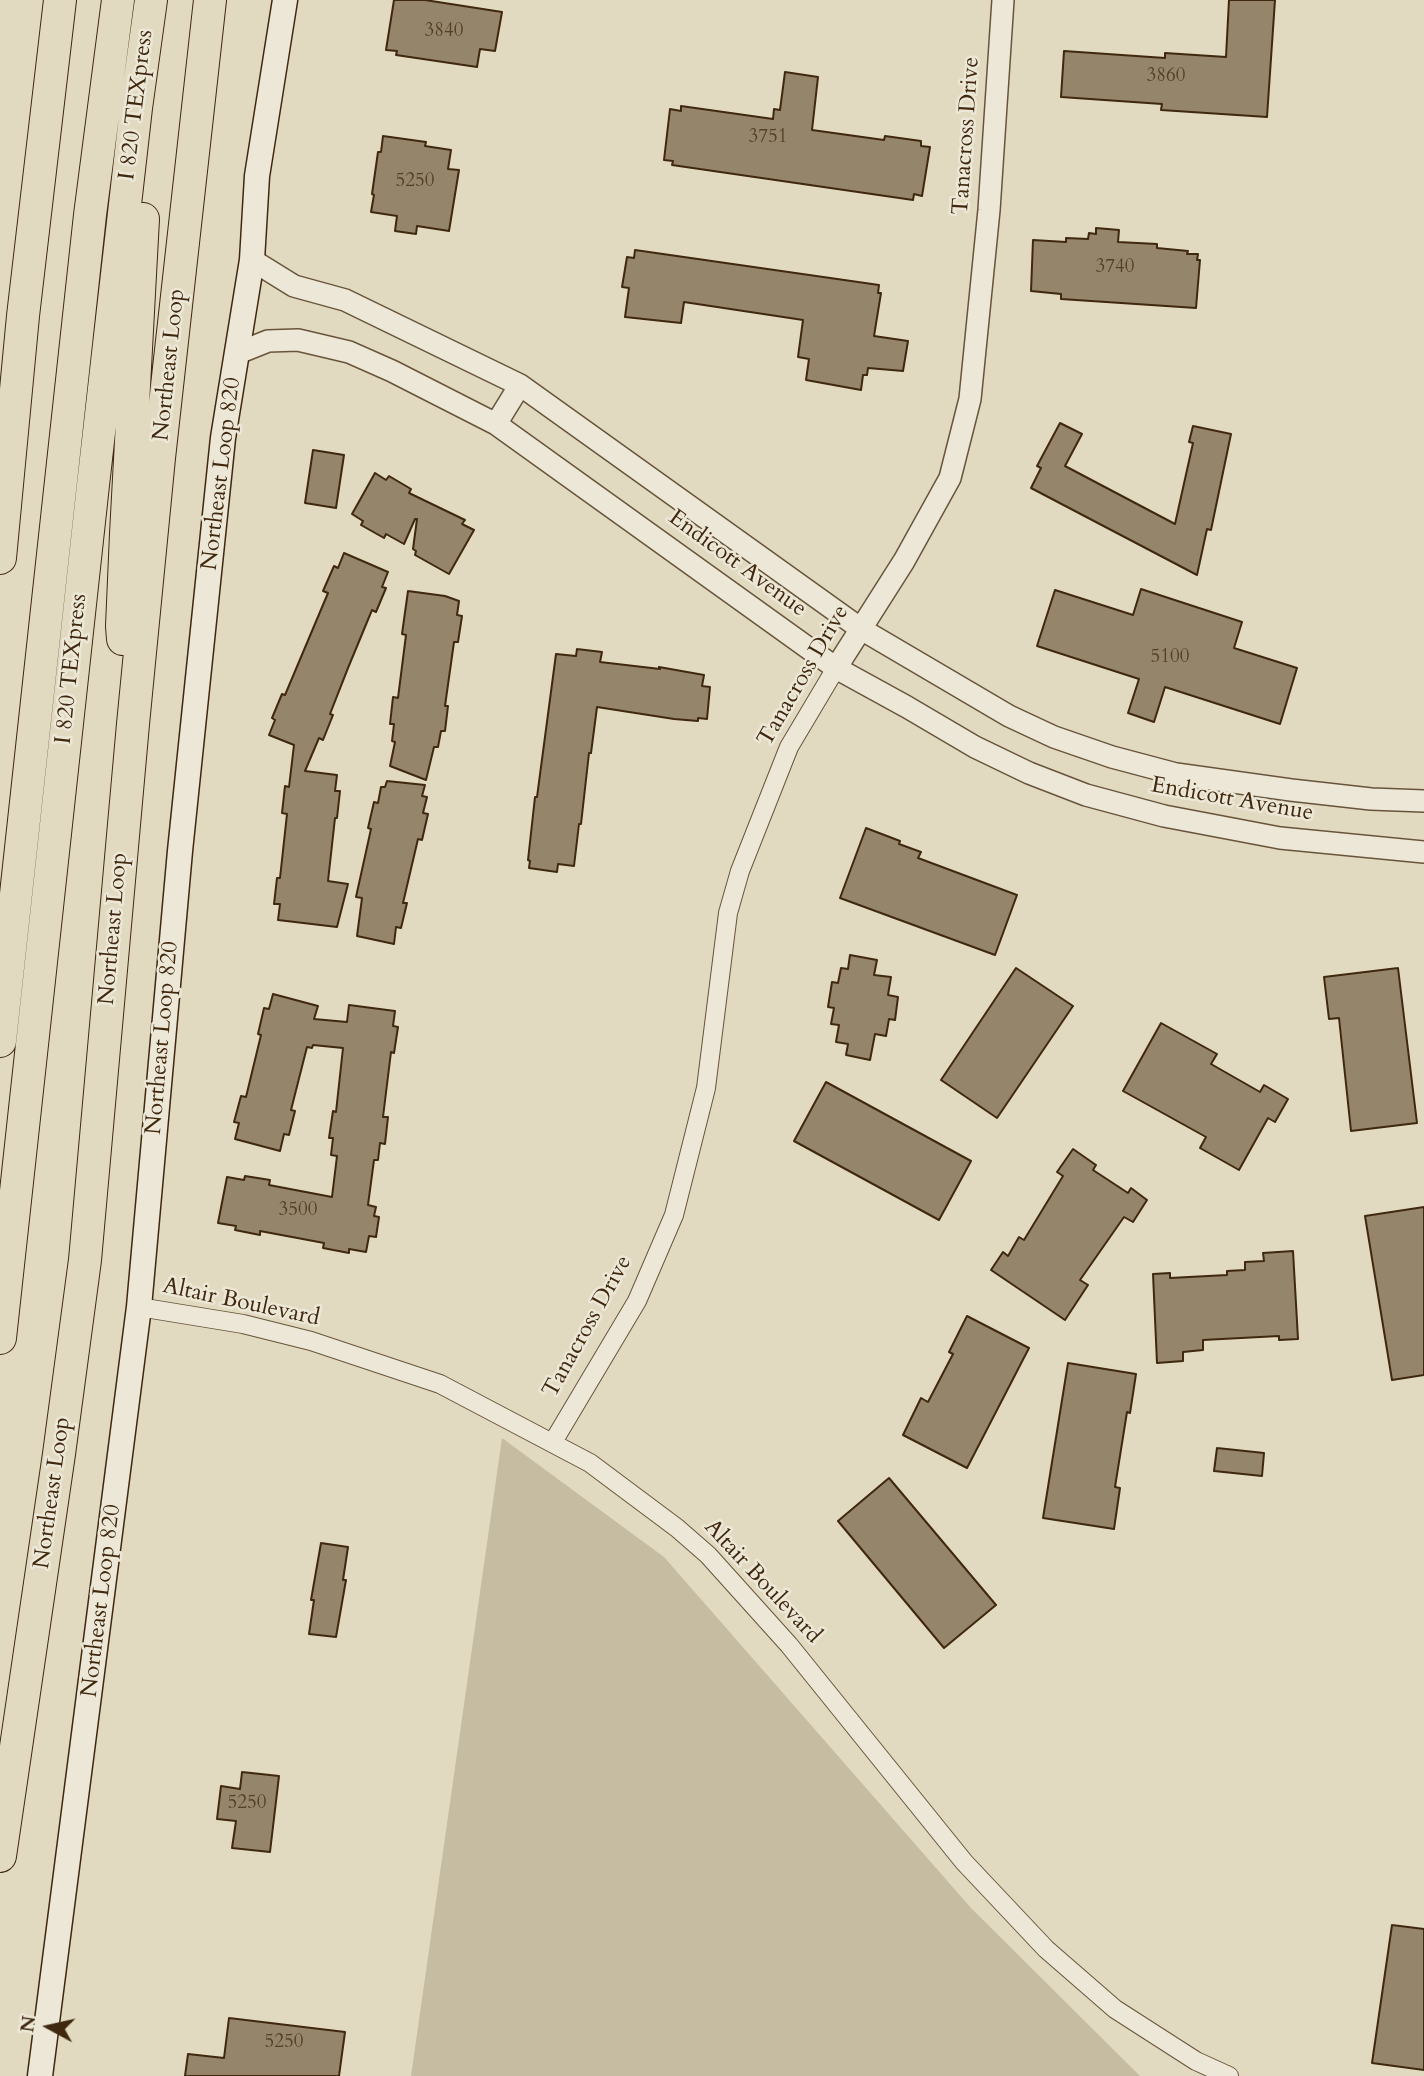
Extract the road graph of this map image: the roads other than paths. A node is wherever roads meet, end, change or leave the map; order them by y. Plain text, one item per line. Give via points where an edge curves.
1 (60, 0) edge
2 (118, 0) edge
3 (151, 0) edge
4 (210, 0) edge
5 (285, 0) edge
6 (1003, 0) edge
7 (136, 108) junction
8 (252, 260) junction
9 (23, 316) junction
10 (238, 353) junction
11 (0, 376) edge
12 (520, 385) junction
13 (496, 424) junction
14 (0, 558) edge
15 (861, 629) junction
16 (836, 668) junction
17 (133, 724) junction
18 (1424, 801) edge
19 (1424, 852) edge
20 (0, 1041) edge
21 (139, 1307) junction
22 (0, 1338) edge
23 (553, 1442) junction
24 (0, 1856) edge
25 (40, 2076) edge
26 (1229, 2076) edge

1 - 9 highway
2 - 20 highway, I 820 TEXpress via 88,229
3 - 7 highway, I 820 TEXpress
4 - 17 highway, Northeast Loop
5 - 8 main road, Northeast Loop 820 via 257,176
6 - 15 street, Tanacross Drive via 970,399 950,478
7 - 17 highway via 145,196 122,626
7 - 22 highway, I 820 TEXpress
8 - 10 main road, Northeast Loop 820
8 - 12 street, Endicott Avenue via 294,286 345,300
9 - 11 highway
9 - 14 highway
10 - 13 street, Endicott Avenue via 268,341 298,340 349,352
10 - 21 main road, Northeast Loop 820 via 223,438
12 - 13 street
12 - 15 street, Endicott Avenue
13 - 16 street, Endicott Avenue
15 - 16 street, Tanacross Drive
15 - 18 street, Endicott Avenue via 1009,716 1112,757 1176,774 1279,789
16 - 19 street, Endicott Avenue via 975,747 1086,795 1164,817 1280,838
16 - 23 street, Tanacross Drive via 789,747 740,871 728,913 706,1088 674,1214 636,1301
17 - 24 highway, Northeast Loop via 85,1259
21 - 23 street, Altair Boulevard via 311,1341 440,1384
21 - 25 main road, Northeast Loop 820
23 - 26 street, Altair Boulevard via 590,1463 708,1555 789,1645 964,1862 1046,1949 1115,2009 1196,2061

